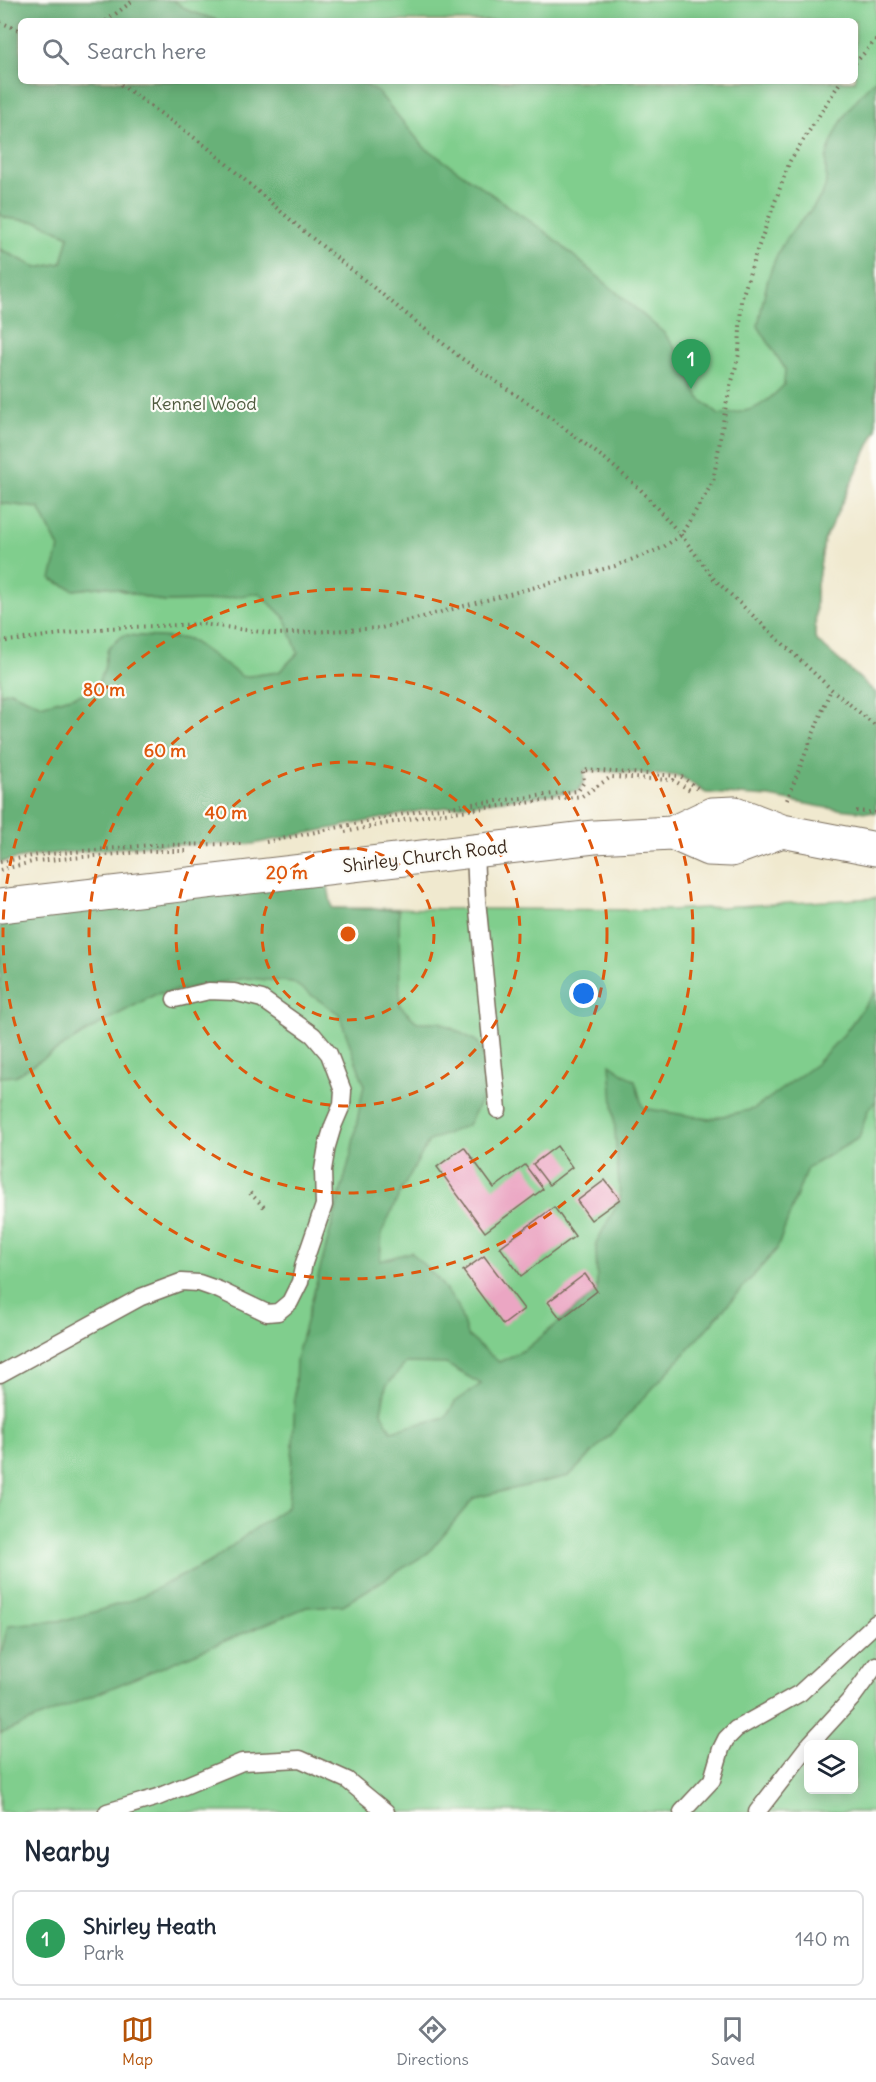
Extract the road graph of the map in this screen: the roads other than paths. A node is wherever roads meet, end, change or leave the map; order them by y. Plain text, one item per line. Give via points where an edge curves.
1 (876, 849) edge
2 (475, 850) junction
3 (0, 906) edge
4 (175, 999) dead end
5 (498, 1110) dead end
6 (0, 1374) edge
7 (876, 1623) edge
8 (876, 1665) edge
9 (814, 1740) edge
10 (804, 1751) edge
11 (107, 1812) edge
12 (386, 1812) edge
13 (682, 1812) edge
14 (757, 1812) edge

1 - 2 street, Shirley Church Road via 785,812 732,849 708,849 672,833
2 - 3 street, Shirley Church Road
2 - 5 lane
4 - 6 lane via 209,991 262,999 313,1035 329,1054 343,1091 342,1105 327,1146 324,1205 300,1282 290,1302 278,1312 267,1313 219,1290 181,1281 141,1297
7 - 13 lane via 800,1694 736,1729 726,1739 712,1780
8 - 9 lane
10 - 14 lane
11 - 12 lane via 158,1797 242,1762 300,1759 347,1780

